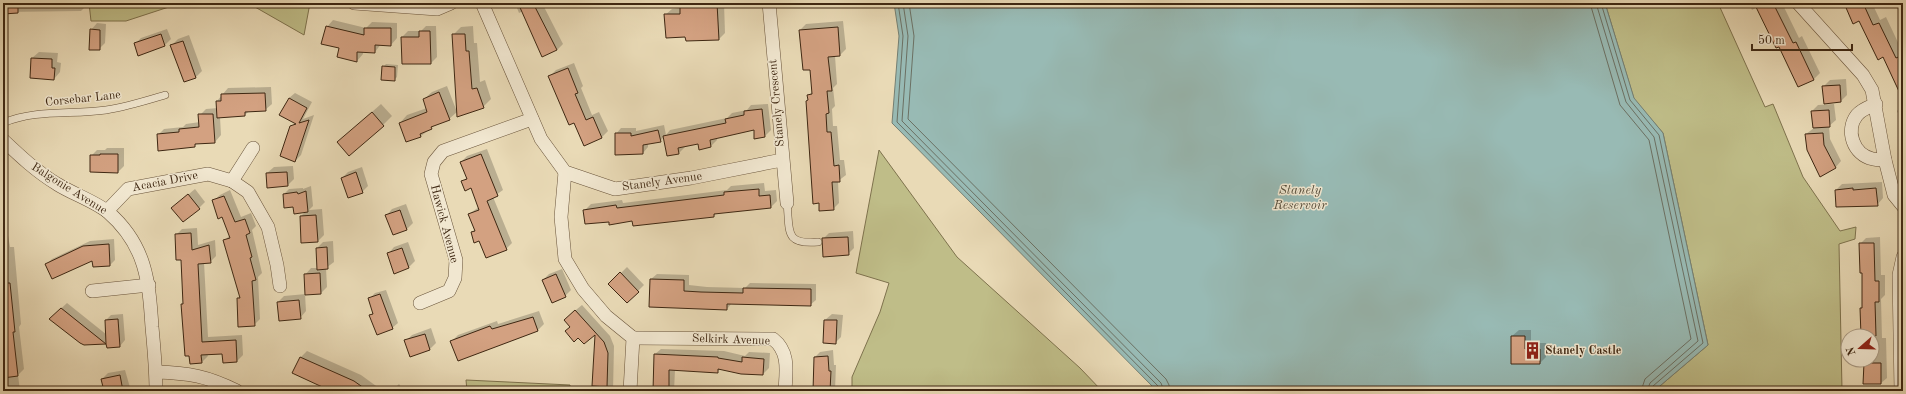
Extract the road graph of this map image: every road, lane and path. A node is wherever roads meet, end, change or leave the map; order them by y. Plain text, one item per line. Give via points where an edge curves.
1 (354, 3) edge
2 (451, 3) edge
3 (482, 3) edge
4 (769, 3) edge
5 (1802, 5) edge
6 (165, 95) dead end
7 (1876, 104) junction
8 (532, 119) junction
9 (3, 124) edge
10 (3, 140) edge
11 (253, 148) dead end
12 (782, 160) junction
13 (1885, 160) junction
14 (565, 172) junction
15 (232, 181) junction
16 (787, 203) joint
17 (1903, 206) edge
18 (107, 211) junction
19 (818, 242) dead end
20 (1903, 257) edge
21 (149, 285) junction
22 (280, 286) dead end
23 (92, 291) dead end
24 (420, 304) dead end
25 (1901, 312) edge
26 (632, 338) junction
27 (156, 372) junction
28 (156, 391) edge
29 (238, 391) edge
30 (630, 391) edge
31 (785, 391) edge
32 (1901, 391) edge

1 - 2 street via 437,9
3 - 8 street
4 - 12 street, Stanely Crescent
5 - 7 street via 1863,75 1872,90
6 - 9 lane, Corsebar Lane via 105,110 37,114
7 - 13 street
7 - 13 street via 1857,115 1851,137 1855,147 1863,155
8 - 14 street via 541,139
8 - 24 street, Hawick Avenue via 443,150 434,162 431,174 456,260 455,278 449,291
10 - 18 street, Balgonie Avenue via 30,166
11 - 15 street
12 - 14 street, Stanely Avenue via 691,178 615,189
12 - 16 street, Stanely Crescent
13 - 17 street via 1894,195
14 - 26 street via 561,217 565,259 583,289 606,316
15 - 18 street, Acacia Drive via 208,174 128,189
15 - 22 street, Acacia Drive via 248,192 268,227
16 - 19 lane via 790,234 794,240 802,244
18 - 21 street, Balgonie Avenue via 133,242 143,261
20 - 25 street via 1899,274
21 - 23 street
21 - 27 street, Balgonie Avenue
25 - 32 street
26 - 30 street
26 - 31 street, Selkirk Avenue via 773,339 784,352
27 - 28 street, Balgonie Avenue
27 - 29 street via 187,373 207,377

